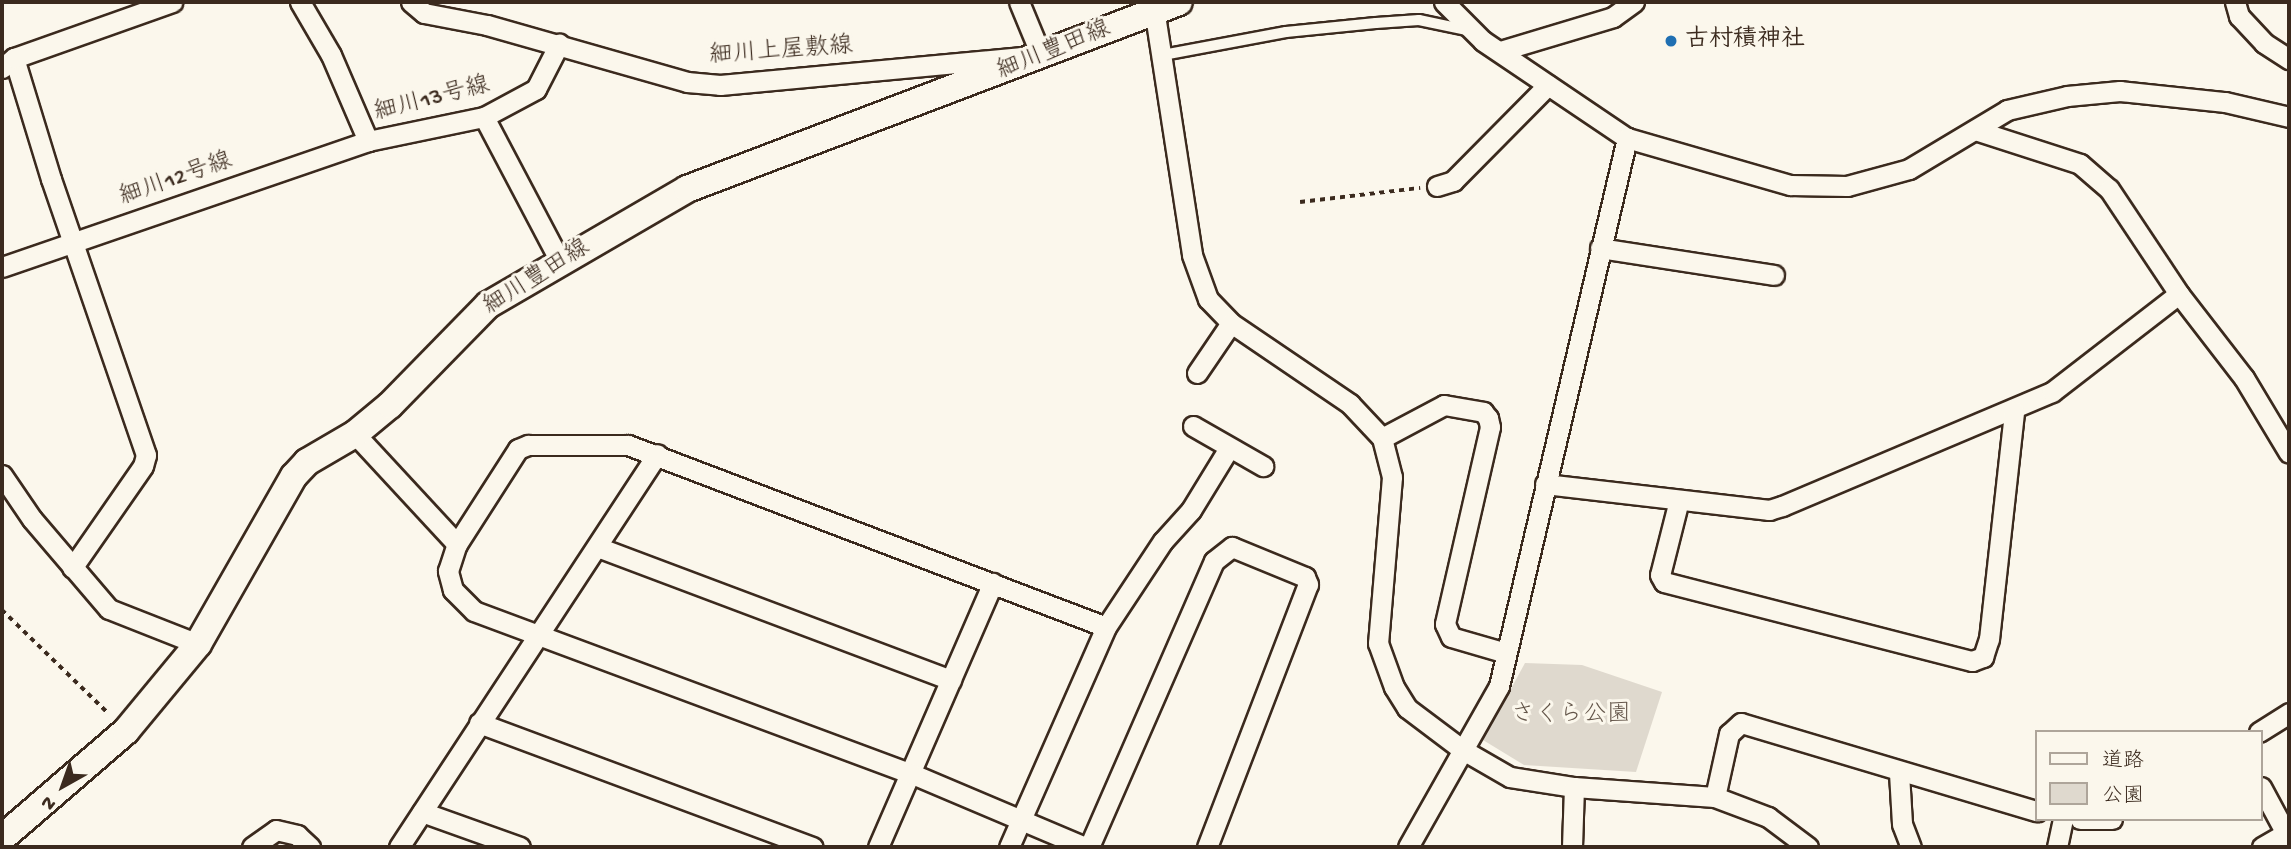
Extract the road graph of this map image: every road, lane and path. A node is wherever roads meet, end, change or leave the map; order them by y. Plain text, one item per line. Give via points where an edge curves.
1 (172, 2) edge
2 (300, 2) edge
3 (411, 2) edge
4 (1019, 2) edge
5 (1444, 2) edge
6 (1634, 2) edge
7 (2235, 2) edge
8 (1169, 4) edge
9 (1474, 32) junction
10 (559, 44) junction
11 (1500, 51) junction
12 (1041, 55) junction
13 (1163, 55) junction
14 (2289, 59) edge
15 (8, 63) edge
16 (1548, 85) junction
17 (484, 117) junction
18 (2289, 117) edge
19 (1975, 130) junction
20 (1627, 138) junction
21 (368, 141) junction
22 (1437, 186) joint
23 (1300, 202) dead end
24 (73, 240) junction
25 (1600, 248) junction
26 (560, 261) junction
27 (2, 267) edge
28 (1774, 275) dead end
29 (2179, 294) junction
30 (1231, 323) junction
31 (1197, 373) dead end
32 (2014, 411) junction
33 (1193, 426) dead end
34 (355, 433) junction
35 (1382, 438) junction
36 (1229, 448) junction
37 (2289, 453) edge
38 (657, 454) junction
39 (1263, 466) dead end
40 (2, 475) edge
41 (1545, 484) junction
42 (1679, 500) junction
43 (457, 544) junction
44 (600, 548) junction
45 (72, 568) junction
46 (993, 583) junction
47 (2, 610) edge
48 (1106, 627) junction
49 (539, 635) junction
50 (198, 644) junction
51 (1506, 653) junction
52 (951, 680) junction
53 (2289, 713) edge
54 (479, 723) junction
55 (125, 730) junction
56 (2262, 730) edge
57 (1463, 750) junction
58 (1899, 773) junction
59 (912, 774) junction
60 (1574, 787) junction
61 (2263, 791) edge
62 (1715, 797) junction
63 (2036, 811) edge
64 (422, 812) junction
65 (1021, 820) junction
66 (2063, 821) edge
67 (2287, 836) edge
68 (2, 838) edge
69 (253, 847) edge
70 (310, 847) edge
71 (399, 847) edge
72 (520, 847) edge
73 (813, 847) edge
74 (878, 847) edge
75 (1009, 847) edge
76 (1087, 847) edge
77 (1207, 847) edge
78 (1408, 847) edge
79 (1573, 847) edge
80 (1808, 847) edge
81 (1911, 847) edge
82 (2057, 847) edge
83 (2262, 847) edge

1 - 15 street
2 - 21 street via 331,55
3 - 10 street, 細川上屋敷線 via 424,13
4 - 12 street
5 - 9 street
6 - 11 street via 1612,17
7 - 14 street via 2247,25
8 - 12 main road, 細川豊田線
8 - 13 street
9 - 11 street
9 - 13 lane via 1419,20 1286,32
10 - 12 street, 細川上屋敷線 via 687,82 720,85
10 - 17 street, 細川13号線 via 536,89
11 - 16 street
12 - 26 main road, 細川豊田線 via 687,190
13 - 30 street via 1192,255 1208,299
15 - 24 street
16 - 20 street
16 - 22 street via 1453,181
17 - 21 street, 細川13号線
17 - 26 street
18 - 19 street via 2225,102 2120,91 2067,96 2007,110
19 - 20 street via 1909,169 1847,186 1790,185
19 - 29 street via 2080,164 2092,173 2129,212
20 - 25 street
21 - 24 street, 細川12号線
22 - 23 path
24 - 27 street, 細川12号線
24 - 45 street via 146,455 144,466
25 - 28 street
25 - 41 street
26 - 34 main road, 細川豊田線 via 488,305 390,405
29 - 32 street via 2070,381
29 - 37 street via 2244,378
30 - 31 street
30 - 35 street via 1350,404
32 - 42 street via 1769,510
32 - 42 street via 1989,639 1983,657 1972,661 1664,582 1660,575
33 - 36 street
34 - 43 street
34 - 50 main road, 細川豊田線 via 307,462 294,476
35 - 51 street via 1444,405 1483,412 1488,418 1490,427 1445,624 1451,637
35 - 57 street via 1392,490 1378,643 1407,708
36 - 39 street
36 - 48 street via 1191,510 1163,541
38 - 43 street via 628,445 518,449
38 - 44 street
38 - 46 street
40 - 45 street
41 - 42 street
41 - 51 street
43 - 49 street via 448,571 453,590 464,603
44 - 49 street
44 - 52 street
45 - 50 street via 109,610
46 - 48 street
46 - 52 street
47 - 55 path
48 - 65 street
49 - 54 street
49 - 59 street
50 - 55 main road, 細川豊田線
51 - 57 street via 1495,696
52 - 59 street
53 - 56 street
54 - 64 street
54 - 73 street
55 - 68 main road, 細川豊田線
57 - 60 street via 1522,781
57 - 78 street
58 - 62 street via 1741,723 1729,734
58 - 63 street
58 - 81 street via 1902,824
59 - 65 street
59 - 74 street
60 - 62 street
60 - 79 street
61 - 67 street
62 - 80 street via 1768,817
64 - 71 street
64 - 72 street
65 - 75 street
65 - 76 street
66 - 82 street
67 - 83 street
69 - 70 street via 276,830 297,835
76 - 77 street via 1213,561 1232,547 1306,577 1308,584

